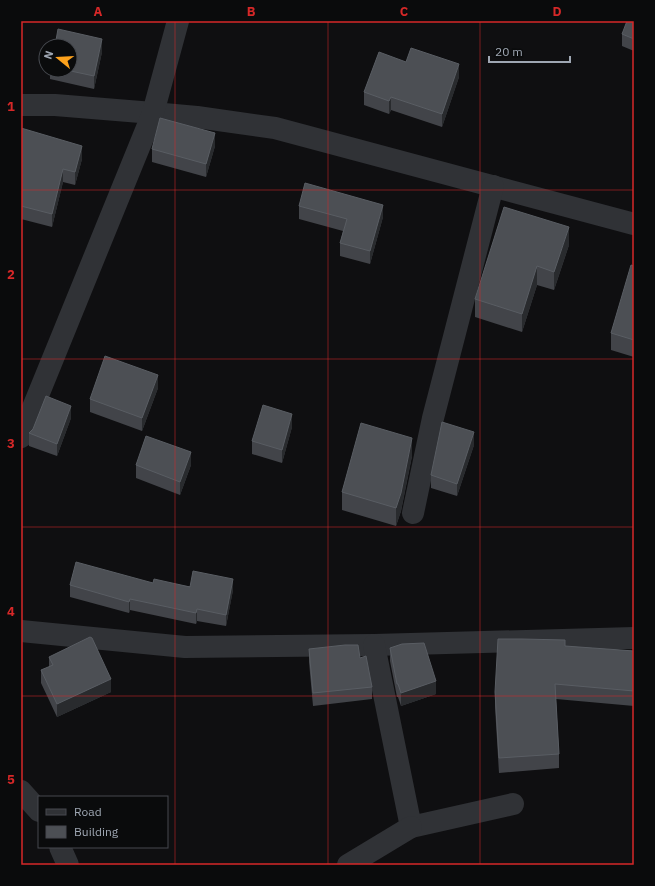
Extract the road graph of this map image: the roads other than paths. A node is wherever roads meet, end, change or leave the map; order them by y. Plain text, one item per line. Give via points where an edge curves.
1 (178, 21) edge
2 (21, 105) edge
3 (153, 113) junction
4 (493, 186) junction
5 (634, 224) edge
6 (21, 437) edge
7 (413, 513) dead end
8 (21, 631) edge
9 (634, 638) edge
10 (374, 645) junction
11 (21, 791) edge
12 (513, 804) dead end
13 (38, 810) edge
14 (411, 827) junction
15 (60, 848) edge
16 (68, 865) edge
17 (348, 865) edge

1 - 3 street
2 - 3 street via 55,105
3 - 4 street via 275,128
3 - 6 street
4 - 5 street
4 - 7 street via 433,418
8 - 10 street via 185,647
9 - 10 street
10 - 14 street
11 - 13 street
12 - 14 street
14 - 17 street
15 - 16 street

